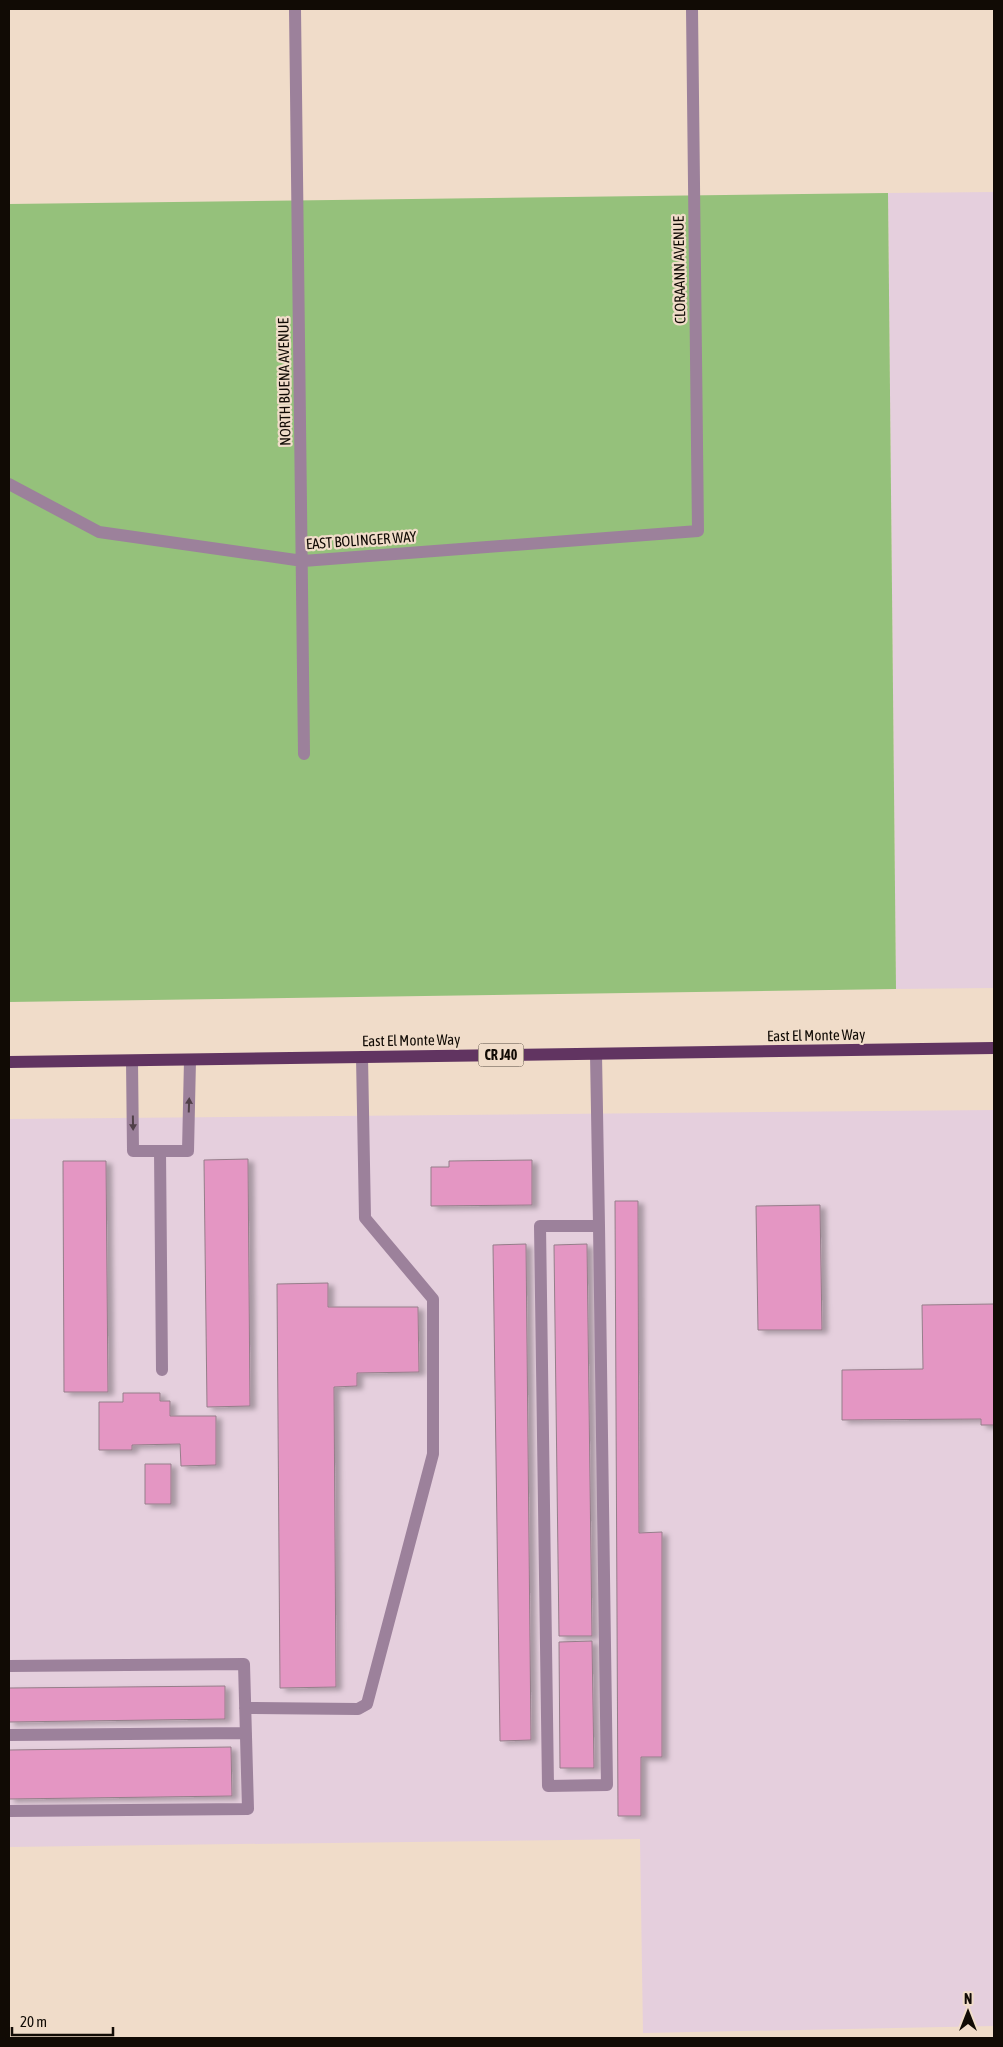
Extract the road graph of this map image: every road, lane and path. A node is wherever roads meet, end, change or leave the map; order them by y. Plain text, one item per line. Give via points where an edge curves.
1 (295, 9) edge
2 (692, 9) edge
3 (9, 484) edge
4 (698, 531) joint
5 (303, 560) junction
6 (304, 754) dead end
7 (994, 1048) edge
8 (596, 1054) junction
9 (362, 1057) junction
10 (190, 1060) junction
11 (132, 1061) junction
12 (9, 1062) edge
13 (160, 1151) junction
14 (598, 1226) junction
15 (162, 1370) dead end
16 (9, 1666) edge
17 (245, 1708) junction
18 (246, 1733) junction
19 (9, 1735) edge
20 (9, 1811) edge

1 - 5 street, NORTH BUENA AVENUE
2 - 4 street, CLORAANN AVENUE
3 - 5 street, EAST BOLINGER WAY via 99,532
4 - 5 street, EAST BOLINGER WAY
5 - 6 street, NORTH BUENA AVENUE
7 - 8 main road, East El Monte Way / CR J40
8 - 9 main road, East El Monte Way / CR J40
8 - 14 street
9 - 10 main road, East El Monte Way / CR J40
9 - 17 street via 364,1218 432,1299 433,1454 367,1704 358,1709
10 - 11 main road, East El Monte Way / CR J40
13 -> 10 street via 188,1151
11 - 12 main road, East El Monte Way / CR J40
11 -> 13 street via 133,1151
13 - 15 street
14 - 14 street via 540,1226 548,1786 607,1785
16 - 17 street via 244,1664
17 - 18 street
18 - 19 street
18 - 20 street via 248,1809

